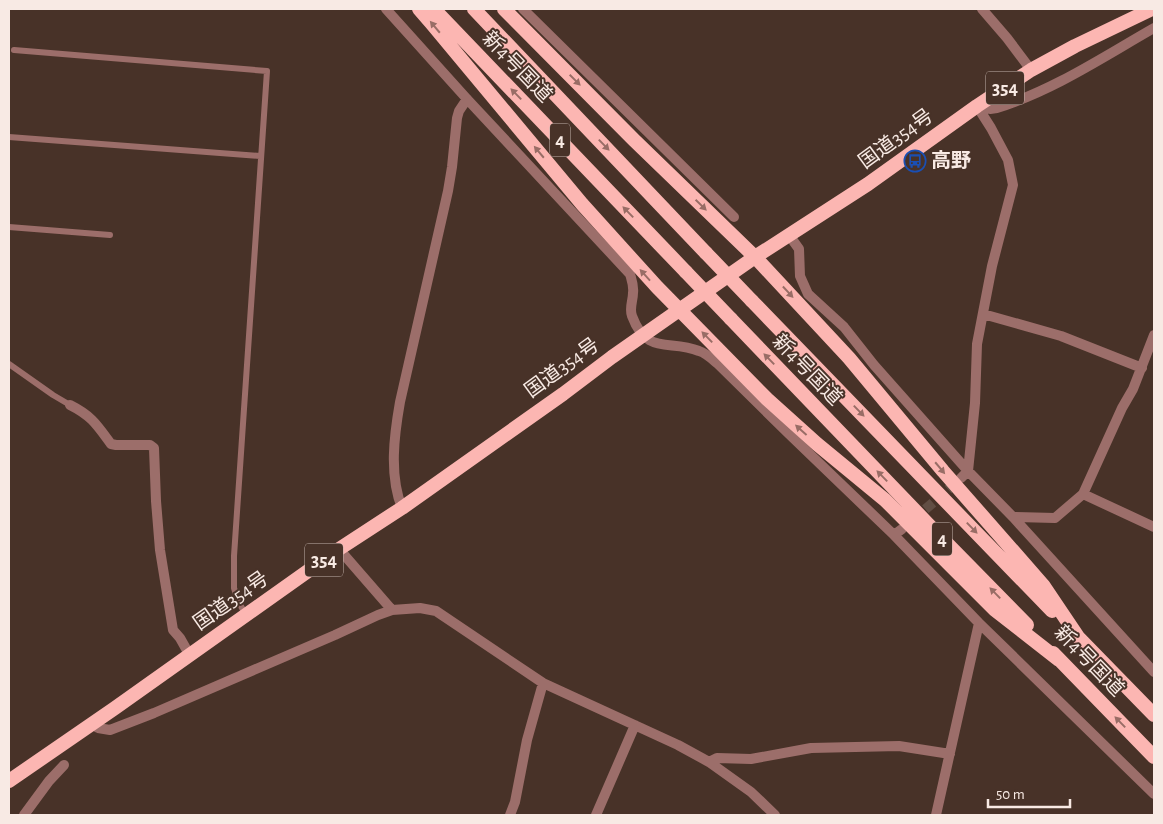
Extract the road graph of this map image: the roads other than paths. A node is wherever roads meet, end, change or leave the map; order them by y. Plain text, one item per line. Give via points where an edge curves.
1 (418, 9) edge
2 (434, 9) edge
3 (474, 9) edge
4 (504, 9) edge
5 (523, 9) edge
6 (982, 9) edge
7 (1152, 9) edge
8 (388, 10) edge
9 (1154, 28) edge
10 (14, 50) dead end
11 (1031, 70) junction
12 (467, 99) junction
13 (977, 106) junction
14 (9, 138) edge
15 (260, 156) junction
16 (734, 217) dead end
17 (9, 227) edge
18 (110, 235) dead end
19 (789, 235) junction
20 (755, 257) junction
21 (680, 309) junction
22 (983, 314) junction
23 (643, 335) junction
24 (1154, 335) edge
25 (9, 364) edge
26 (1142, 368) junction
27 (70, 405) joint
28 (965, 474) junction
29 (1084, 494) junction
30 (402, 508) junction
31 (1013, 517) junction
32 (1154, 527) edge
33 (339, 550) junction
34 (392, 610) junction
35 (246, 615) junction
36 (979, 623) junction
37 (1078, 637) junction
38 (189, 654) junction
39 (1059, 660) junction
40 (1154, 672) edge
41 (543, 683) junction
42 (1154, 715) edge
43 (91, 724) junction
44 (635, 726) junction
45 (950, 754) junction
46 (1154, 757) edge
47 (710, 762) junction
48 (64, 765) dead end
49 (9, 781) edge
50 (1154, 794) edge
51 (24, 815) edge
52 (510, 815) edge
53 (596, 815) edge
54 (775, 815) edge
55 (936, 815) edge

21 -> 1 highway via 582,204
39 -> 2 highway, 新4号国道 / 4, bridge
3 -> 37 highway, 新4号国道 / 4, bridge
4 -> 20 highway
5 - 16 street
6 - 11 street
7 - 11 highway, 国道354号 / 354
8 - 12 street
9 - 13 street via 1052,86 998,108
10 - 15 lane via 267,71
11 - 13 highway, 国道354号 / 354
12 - 23 street via 630,274 633,283 631,310
12 - 30 street via 457,118 448,191 395,433 394,465 397,495
13 - 19 highway, 国道354号 / 354 via 868,184
13 - 22 street via 1008,160 1013,185
14 - 15 lane
15 - 35 lane via 234,563 234,588
17 - 18 lane
19 - 20 highway, 国道354号 / 354
19 - 28 street via 799,249 800,276 808,294 844,327
20 - 21 highway, 国道354号 / 354
20 -> 37 highway via 849,358 943,472 1043,585
21 - 23 highway, 国道354号 / 354
39 -> 21 highway via 995,610 885,500 767,399
22 - 26 street via 1060,336
22 - 28 street via 977,344 975,403
23 - 30 highway, 国道354号 / 354
23 - 36 street via 655,344 694,349 708,356 841,485 898,532
24 - 26 street
25 - 27 lane
26 - 29 street
27 - 38 street via 92,419 111,444 150,445 154,448 160,550 174,630
28 - 31 street
29 - 31 street via 1055,518
29 - 32 street
30 - 33 highway, 国道354号 / 354
31 - 40 street
33 - 34 street
33 - 35 highway, 国道354号 / 354
34 - 41 street via 420,608 436,611
34 - 43 street via 110,730
35 - 38 highway, 国道354号 / 354
36 - 45 street
36 - 50 street
37 - 42 highway, 新4号国道 / 4
38 - 43 highway, 国道354号 / 354
46 -> 39 highway, 新4号国道 / 4
41 - 44 street
41 - 52 street
43 - 49 highway, 国道354号 / 354
44 - 47 street
44 - 53 street
45 - 47 street via 899,746 810,748 751,759 717,758
45 - 55 street
47 - 54 street via 752,792
48 - 51 street

